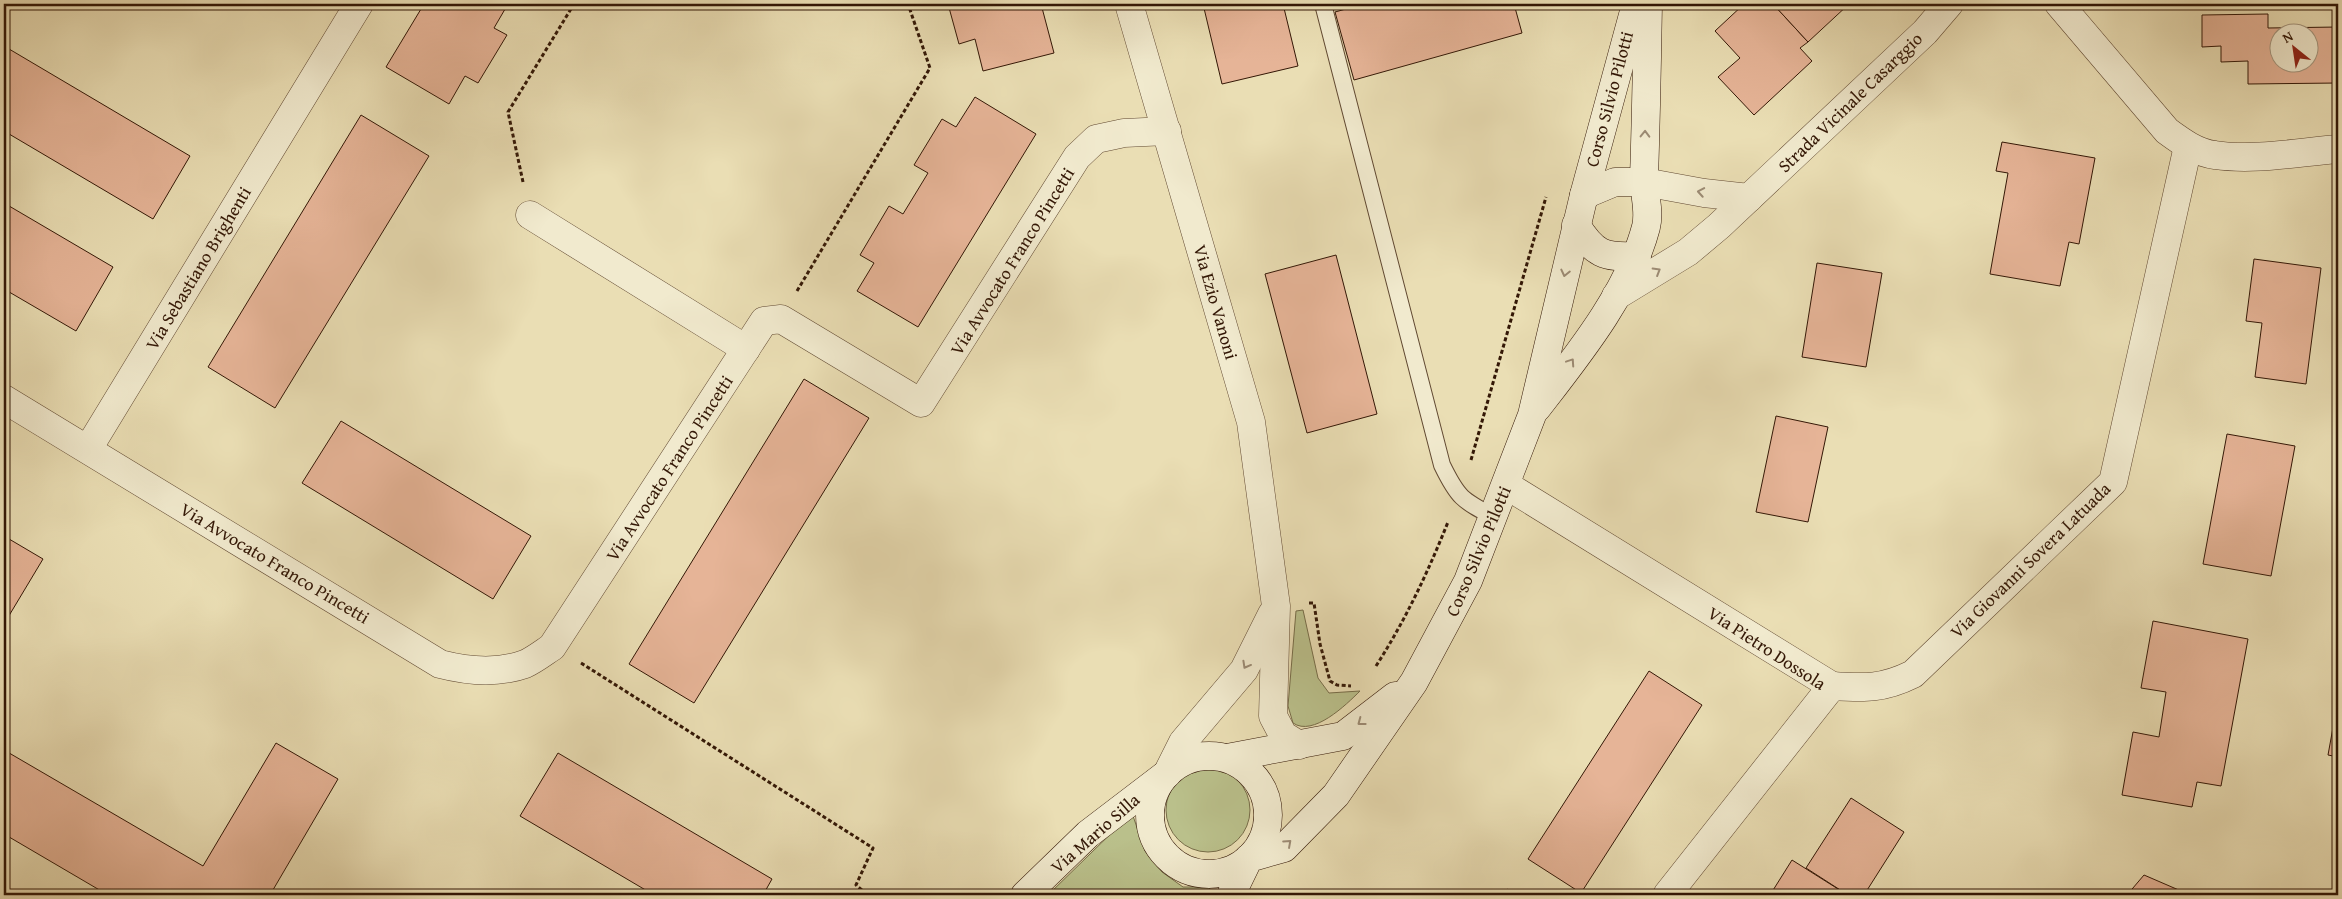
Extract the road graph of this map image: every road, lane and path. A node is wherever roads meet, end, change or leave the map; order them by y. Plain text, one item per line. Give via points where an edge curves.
1 (359, 4) edge
2 (574, 4) edge
3 (908, 4) edge
4 (1129, 4) edge
5 (1322, 4) edge
6 (1636, 4) edge
7 (1648, 4) edge
8 (1949, 4) edge
9 (2059, 4) edge
10 (1167, 131) junction
11 (2188, 146) junction
12 (2338, 149) edge
13 (1644, 182) junction
14 (1548, 191) dead end
15 (1584, 195) junction
16 (1749, 198) junction
17 (530, 215) joint
18 (1576, 225) junction
19 (1637, 256) junction
20 (1616, 296) junction
21 (781, 319) junction
22 (746, 349) junction
23 (4, 400) edge
24 (1532, 415) junction
25 (88, 449) junction
26 (1506, 485) junction
27 (1460, 495) junction
28 (1494, 517) junction
29 (1276, 606) junction
30 (552, 647) junction
31 (1372, 672) dead end
32 (1414, 682) junction
33 (1354, 686) dead end
34 (1832, 686) junction
35 (1299, 746) junction
36 (1227, 758) junction
37 (1167, 774) junction
38 (1249, 858) junction
39 (868, 895) edge
40 (1025, 895) edge
41 (1231, 895) edge
42 (1667, 895) edge

1 - 25 street, Via Sebastiano Brighenti
2 - 17 path via 508,112
3 - 21 path via 930,68
4 - 10 street, Via Ezio Vanoni
5 - 27 lane via 1442,465 1452,487
6 - 15 street, Corso Silvio Pilotti
13 -> 7 street, Corso Silvio Pilotti
8 - 16 street, Strada Vicinale Casarggio via 1924,32
9 - 11 street via 2168,131
10 - 21 street, Via Avvocato Franco Pincetti via 1124,132 1096,140 1077,157 921,403
10 - 29 street, Via Ezio Vanoni via 1251,422
11 - 12 street via 2214,155 2255,156
11 - 34 street, Via Giovanni Sovera Latuada via 2112,482 1913,674 1872,688
13 - 15 street, Corso Silvio Pilotti via 1615,182
16 -> 13 street
13 - 19 street, Corso Silvio Pilotti via 1646,225
14 - 27 path
15 - 18 street, Corso Silvio Pilotti
20 -> 16 street, Strada Vicinale Casarggio via 1688,252
17 - 22 street
18 - 19 street via 1585,240 1600,254
18 -> 24 street, Corso Silvio Pilotti
19 - 20 street, Corso Silvio Pilotti
24 -> 20 street, Corso Silvio Pilotti
21 - 22 street, Via Avvocato Franco Pincetti via 764,321
22 - 30 street, Via Avvocato Franco Pincetti
23 - 25 street
24 - 26 street, Corso Silvio Pilotti
25 - 30 street, Via Avvocato Franco Pincetti via 440,664 467,671 493,670 525,664
26 - 28 street, Corso Silvio Pilotti
26 - 34 street, Via Pietro Dossola
27 - 28 lane via 1465,502
27 - 31 path via 1431,564
28 - 32 street, Corso Silvio Pilotti via 1468,581
29 - 33 path via 1314,603 1330,681
29 - 35 street, Via Ezio Vanoni via 1273,716 1284,735
29 -> 37 street via 1244,670 1184,742
30 - 39 path via 598,672 873,848 856,885
32 -> 35 street, Corso Silvio Pilotti via 1343,736
38 -> 32 street, Corso Silvio Pilotti via 1284,848 1336,795
34 - 42 street, Via Pietro Dossola
35 - 36 street, Corso Silvio Pilotti
36 - 37 street, Corso Silvio Pilotti via 1192,758
36 - 38 street, Corso Silvio Pilotti via 1256,778 1268,811 1267,828 1260,845
37 - 38 street, Corso Silvio Pilotti via 1154,793 1150,811 1151,828 1169,859 1183,869 1200,874 1218,874
37 - 40 street, Via Mario Silla via 1088,834
38 - 41 street, Corso Silvio Pilotti

